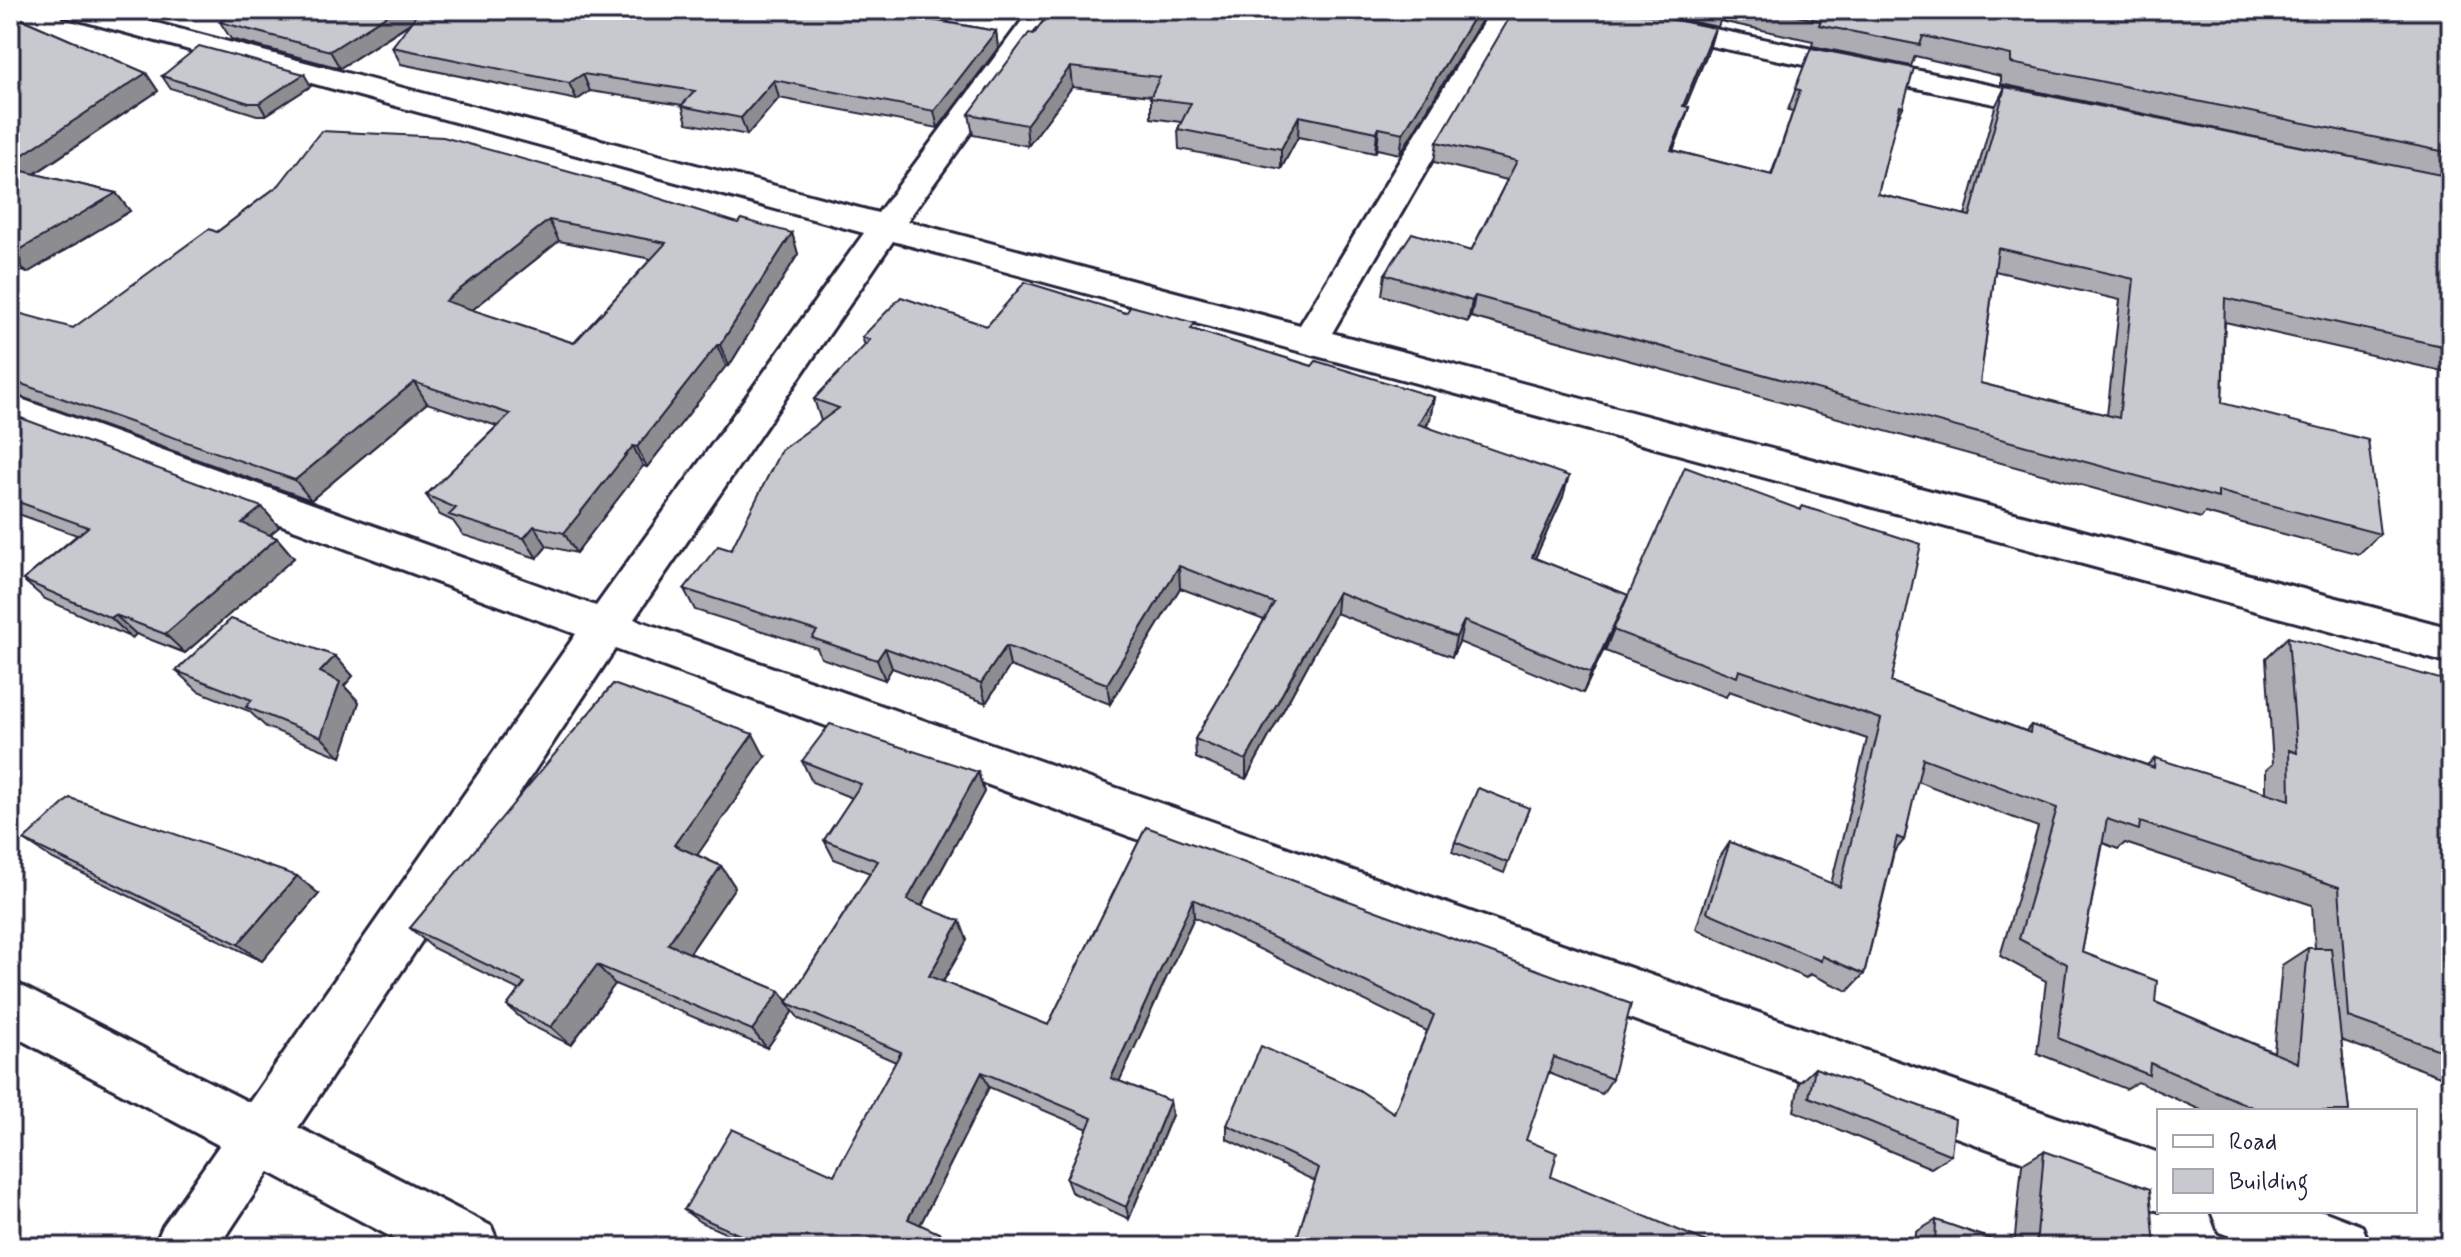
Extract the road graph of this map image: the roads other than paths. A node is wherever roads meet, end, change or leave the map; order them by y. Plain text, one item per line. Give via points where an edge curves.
1 (74, 10) edge
2 (1045, 10) edge
3 (1505, 10) edge
4 (1579, 10) edge
5 (2093, 115) edge
6 (885, 228) junction
7 (1309, 340) junction
8 (10, 409) edge
9 (605, 627) junction
10 (2451, 646) edge
11 (10, 1006) edge
12 (260, 1137) junction
13 (2157, 1181) edge
14 (2246, 1213) edge
15 (184, 1247) edge
16 (470, 1247) edge
17 (2341, 1247) edge

1 - 6 street
2 - 6 street
3 - 7 street
4 - 5 street
6 - 7 street
6 - 9 street
7 - 10 street
8 - 9 street
9 - 12 street
9 - 13 street
11 - 12 street
12 - 15 street
12 - 16 street
14 - 17 street

